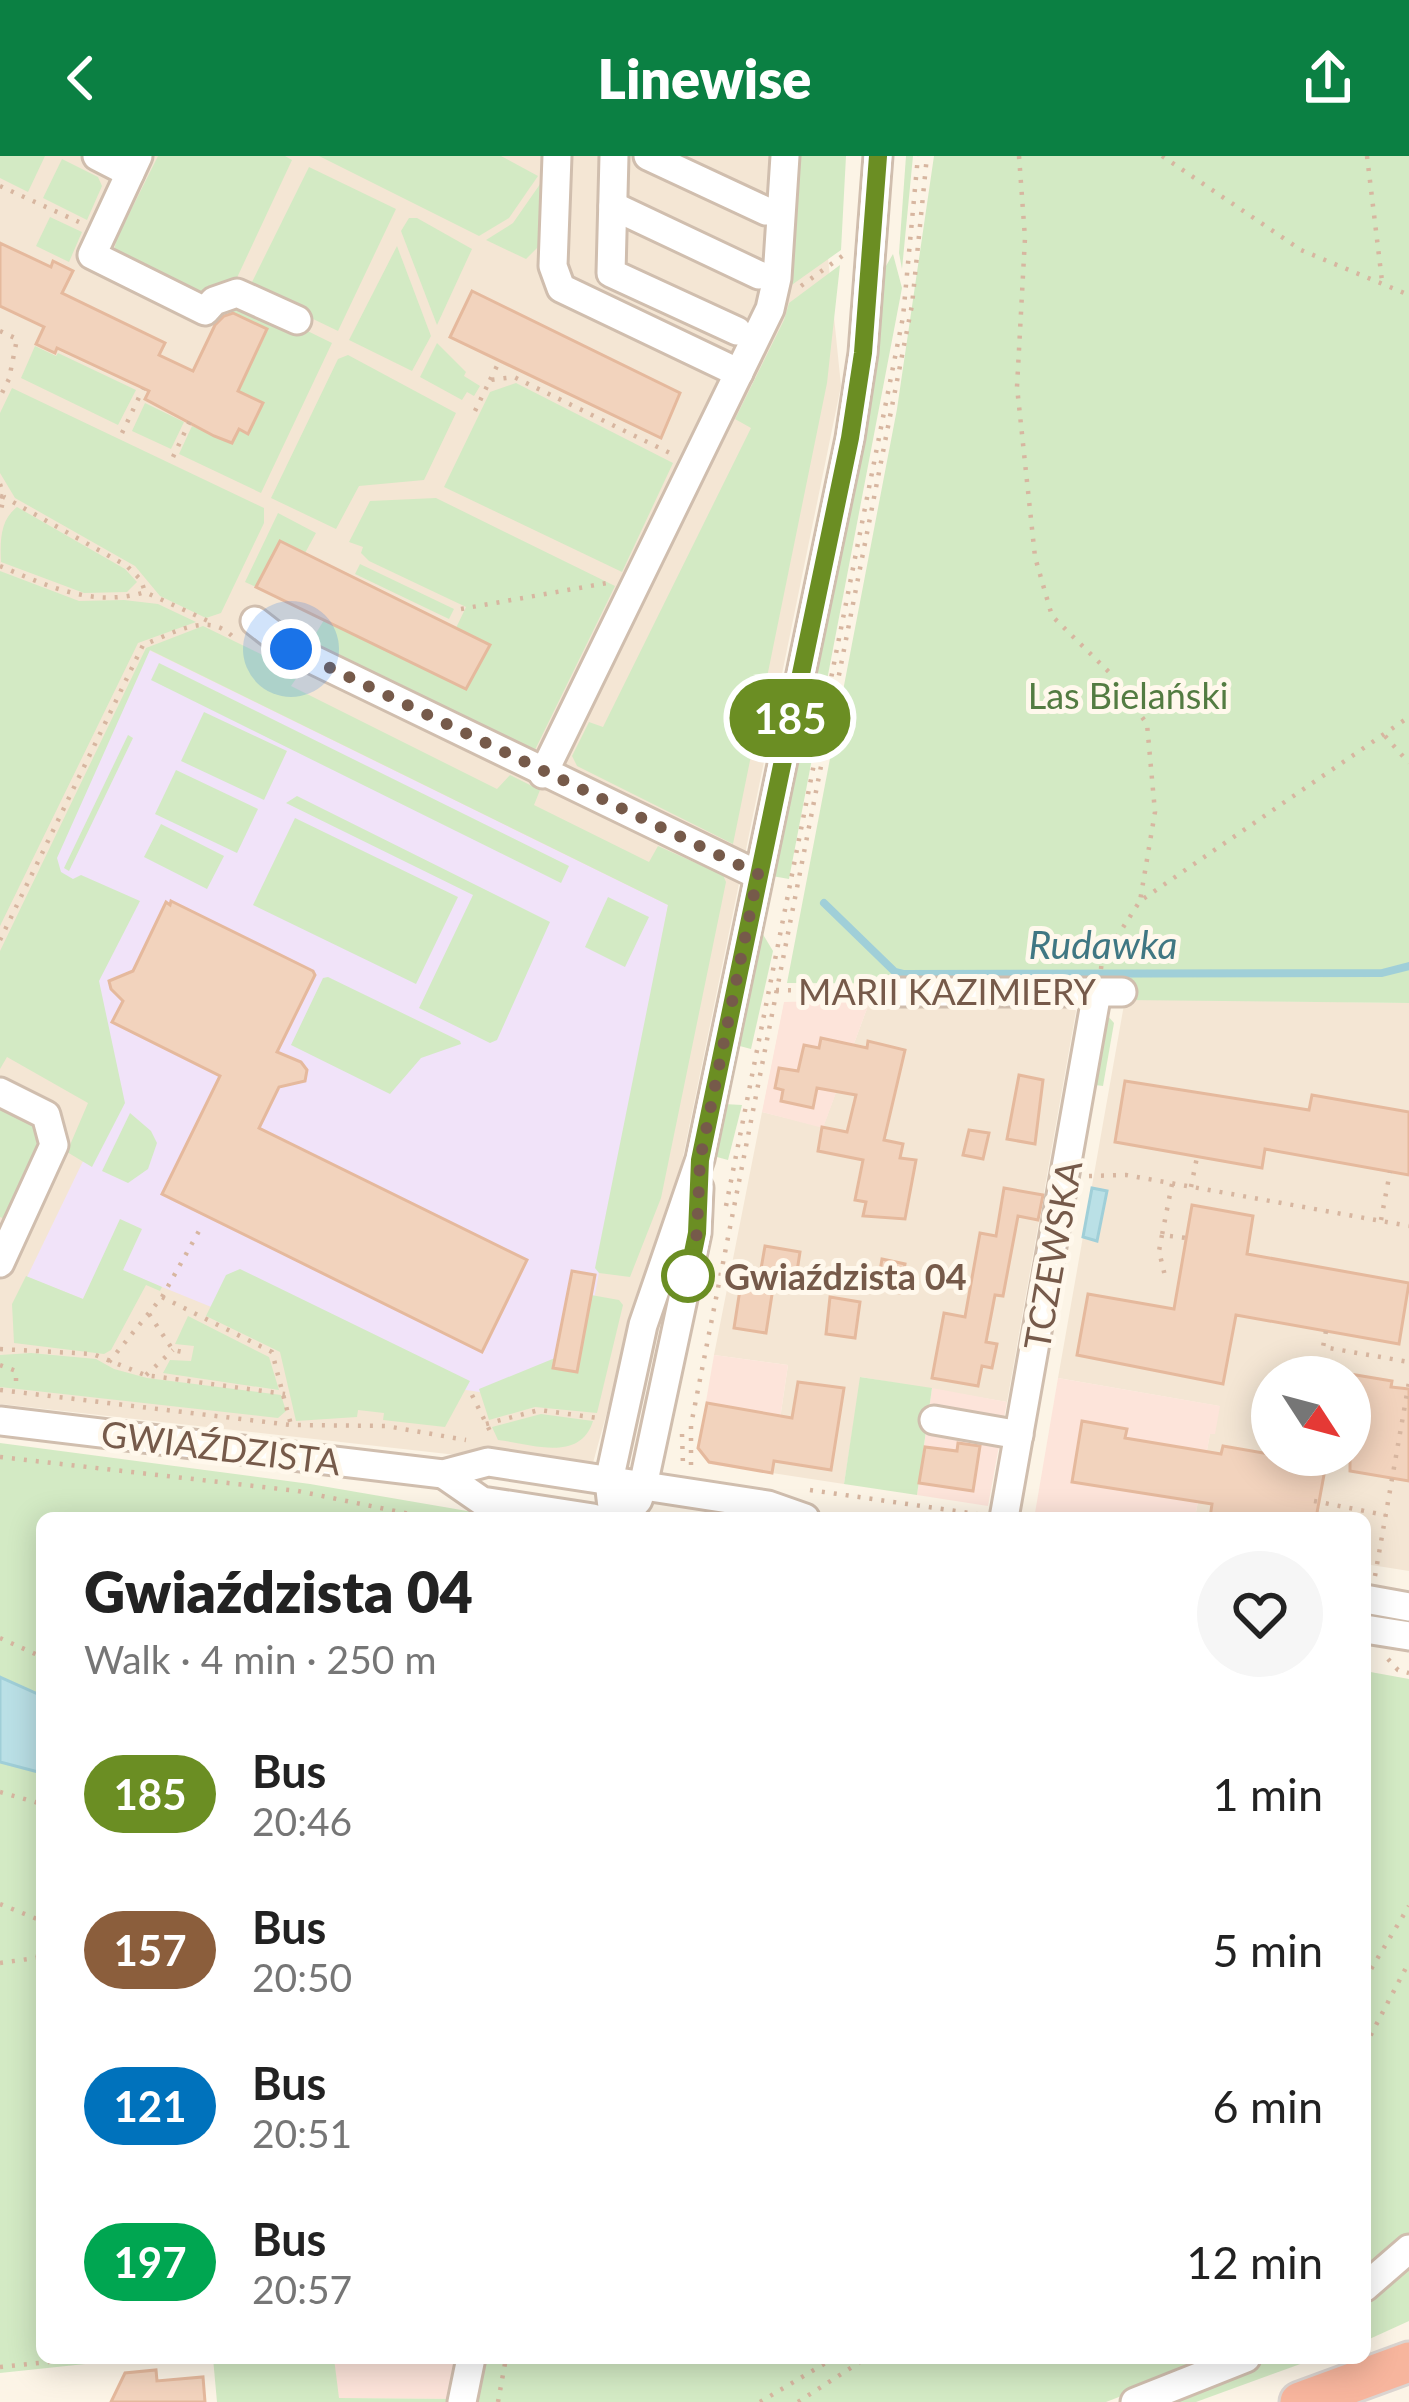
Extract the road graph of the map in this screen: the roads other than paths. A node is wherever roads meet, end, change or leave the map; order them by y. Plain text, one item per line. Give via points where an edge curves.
1 (97, 156) edge
2 (557, 156) edge
3 (614, 156) edge
4 (648, 156) edge
5 (784, 156) edge
6 (878, 156) edge
7 (128, 175) edge
8 (613, 206) junction
9 (766, 211) dead end
10 (766, 287) junction
11 (297, 320) dead end
12 (736, 331) dead end
13 (739, 374) junction
14 (255, 621) dead end
15 (543, 774) junction
16 (758, 874) junction
17 (901, 992) road end
18 (1110, 992) joint
19 (0, 1092) edge
20 (700, 1160) junction
21 (0, 1263) edge
22 (934, 1420) dead end
23 (0, 1421) edge
24 (1019, 1435) junction
25 (442, 1474) junction
26 (609, 1480) junction
27 (643, 1486) junction
28 (551, 1512) edge
29 (616, 1512) edge
30 (626, 1512) edge
31 (788, 1512) edge
32 (993, 1512) edge
33 (1371, 1600) edge
34 (1409, 1606) edge
35 (1371, 1630) edge
36 (1409, 1636) edge
37 (1409, 2249) edge
38 (1371, 2282) edge
39 (1398, 2363) edge
40 (470, 2364) edge
41 (1231, 2364) edge
42 (463, 2402) edge
43 (1135, 2402) edge
44 (1300, 2402) edge

1 - 7 street
2 - 13 street via 553,266 561,287
3 - 8 street
4 - 9 street
5 - 10 street
6 - 16 street via 853,423
7 - 11 street via 92,255 205,311 237,293
8 - 10 street
8 - 12 street via 611,273
10 - 13 street
13 - 15 street
14 - 15 street via 291,649
15 - 16 street
16 - 20 street
17 - 18 street, MARII KAZIMIERY
18 - 24 street, TCZEWSKA
19 - 21 street via 46,1115 54,1145
20 - 26 street via 644,1325
20 - 27 street via 697,1233
22 - 24 street
23 - 25 street, GWIAŹDZISTA
24 - 32 street, TCZEWSKA
25 - 26 street, GWIAŹDZISTA via 488,1462
25 - 28 street, GWIAŹDZISTA via 482,1502
26 - 27 street, GWIAŹDZISTA
26 - 29 street
27 - 30 street
27 - 31 street, GWIAŹDZISTA
33 - 34 street
35 - 36 street
37 - 38 street
39 - 44 highway
40 - 42 street
41 - 43 street

